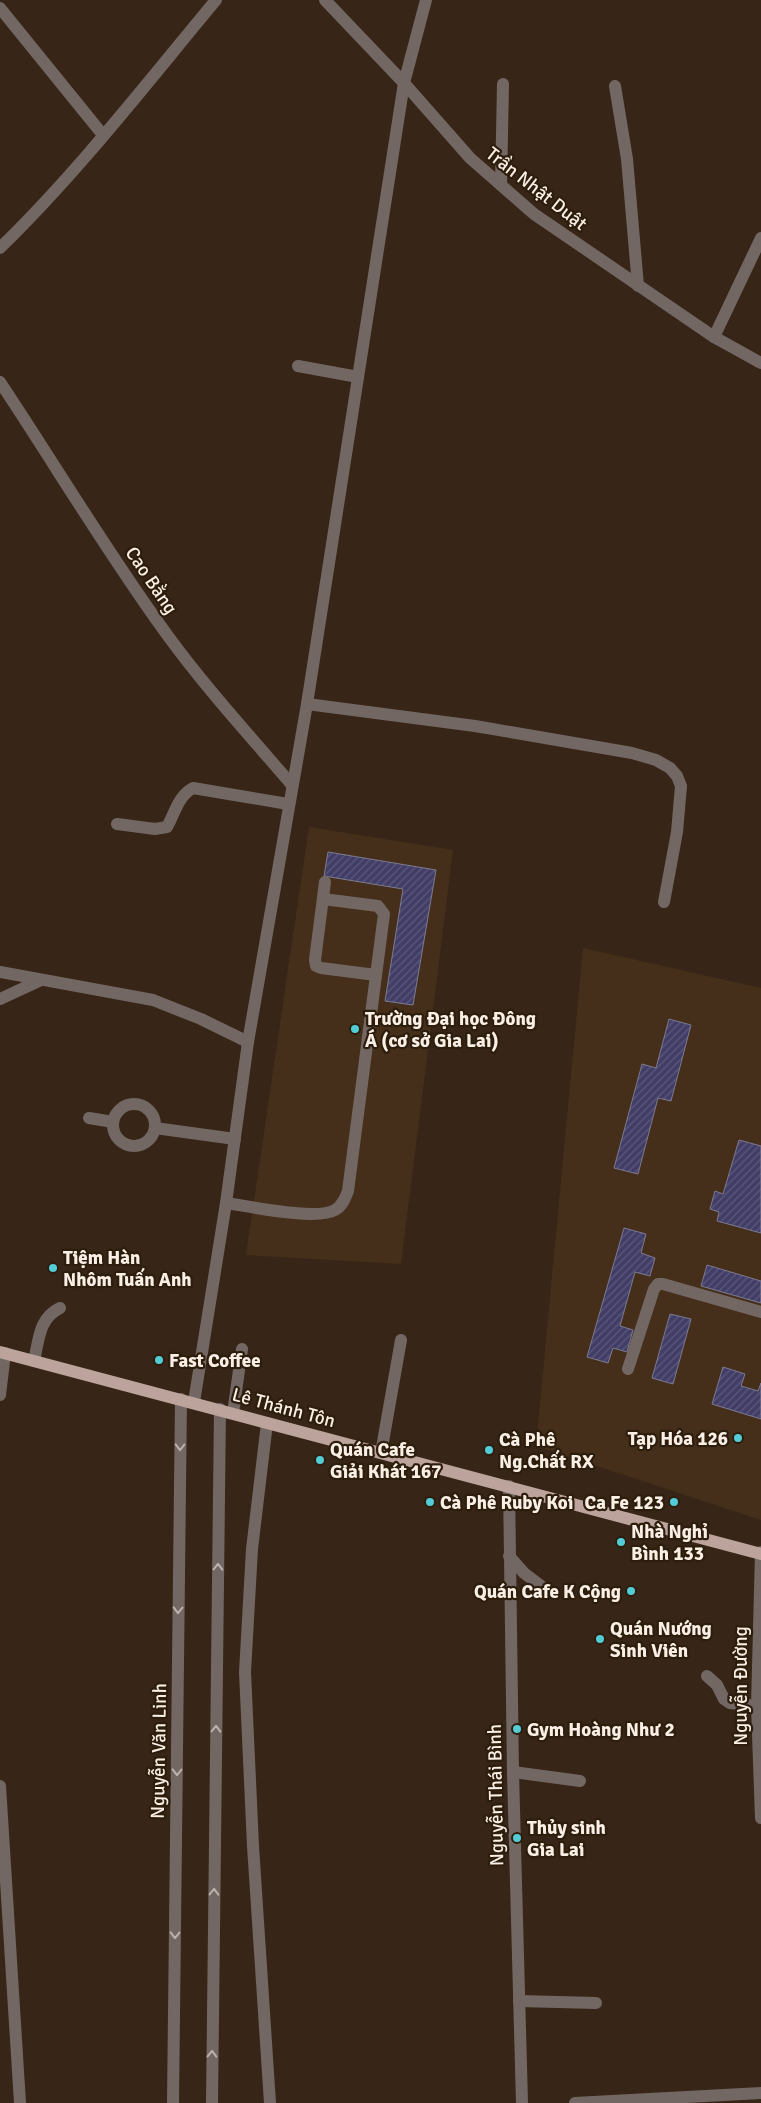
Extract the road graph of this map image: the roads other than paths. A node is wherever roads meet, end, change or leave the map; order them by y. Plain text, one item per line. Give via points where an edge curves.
1 (216, 0) edge
2 (325, 0) edge
3 (426, 0) edge
4 (0, 8) edge
5 (404, 83) junction
6 (503, 84) dead end
7 (615, 86) dead end
8 (103, 135) junction
9 (501, 186) junction
10 (761, 238) edge
11 (0, 248) edge
12 (638, 286) junction
13 (714, 336) junction
14 (761, 363) edge
15 (298, 366) dead end
16 (358, 377) junction
17 (0, 382) edge
18 (307, 704) junction
19 (292, 785) junction
20 (288, 804) junction
21 (117, 824) dead end
22 (325, 882) dead end
23 (323, 899) junction
24 (664, 902) dead end
25 (0, 972) edge
26 (376, 975) junction
27 (42, 980) junction
28 (0, 999) edge
29 (248, 1042) junction
30 (89, 1118) dead end
31 (113, 1122) junction
32 (155, 1128) junction
33 (235, 1139) junction
34 (226, 1203) junction
35 (60, 1308) dead end
36 (761, 1312) edge
37 (402, 1340) dead end
38 (242, 1349) dead end
39 (3, 1352) edge
40 (34, 1361) junction
41 (628, 1369) dead end
42 (0, 1395) edge
43 (181, 1399) junction
44 (194, 1402) junction
45 (220, 1410) junction
46 (233, 1413) junction
47 (267, 1423) junction
48 (381, 1453) junction
49 (509, 1486) junction
50 (761, 1553) edge
51 (509, 1556) junction
52 (545, 1589) dead end
53 (708, 1676) dead end
54 (757, 1706) junction
55 (512, 1772) junction
56 (580, 1781) dead end
57 (0, 1786) edge
58 (761, 1818) edge
59 (519, 2001) junction
60 (596, 2004) dead end
61 (761, 2093) edge
62 (20, 2103) edge
63 (173, 2103) edge
64 (212, 2103) edge
65 (270, 2103) edge
66 (522, 2103) edge
67 (575, 2103) edge

1 - 8 street
2 - 5 street, Trần Nhật Duật
3 - 5 street
4 - 8 street
5 - 9 street, Trần Nhật Duật via 470,158
5 - 16 street
6 - 9 street
7 - 12 street via 627,159
8 - 11 street via 28,221
9 - 12 street, Trần Nhật Duật via 534,214
10 - 13 street
12 - 13 street, Trần Nhật Duật
13 - 14 street, Trần Nhật Duật
15 - 16 street
16 - 18 street
17 - 19 street, Cao Bằng via 168,636
18 - 19 street
18 - 24 street via 475,726 656,760 670,768 681,786 677,832
19 - 20 street
20 - 21 street via 193,788 177,804 167,827 155,829
20 - 29 street
22 - 23 street
23 - 26 street via 382,909
23 - 26 street via 316,966
25 - 27 street
26 - 34 street via 344,1202 324,1214
27 - 28 street
27 - 29 street via 153,1000
29 - 33 street
30 - 31 street
31 - 32 street via 121,1108 137,1104 150,1112
31 - 32 street via 116,1138 130,1146 146,1142
32 - 33 street
33 - 34 street
34 - 44 street
35 - 40 street via 44,1319
36 - 41 street via 658,1284
37 - 48 street
38 - 46 street
39 - 40 main road, Lê Thánh Tôn
39 - 42 street
40 - 43 main road, Lê Thánh Tôn
43 - 44 main road, Lê Thánh Tôn
43 -> 63 street, Nguyễn Văn Linh
44 - 45 main road, Lê Thánh Tôn
45 - 46 main road, Lê Thánh Tôn
64 -> 45 street
46 - 47 main road, Lê Thánh Tôn
47 - 48 main road, Lê Thánh Tôn
47 - 65 street via 252,1549 246,1672 253,1846
48 - 49 main road, Lê Thánh Tôn
49 - 50 main road, Lê Thánh Tôn
49 - 51 street, Nguyễn Thái Bình
50 - 54 street, Nguyễn Đường
51 - 52 street
51 - 55 street, Nguyễn Thái Bình
53 - 54 street via 730,1703
54 - 58 street, Nguyễn Đường
55 - 56 street
55 - 59 street, Nguyễn Thái Bình
57 - 62 street
59 - 60 street
59 - 66 street, Nguyễn Thái Bình
61 - 67 street

